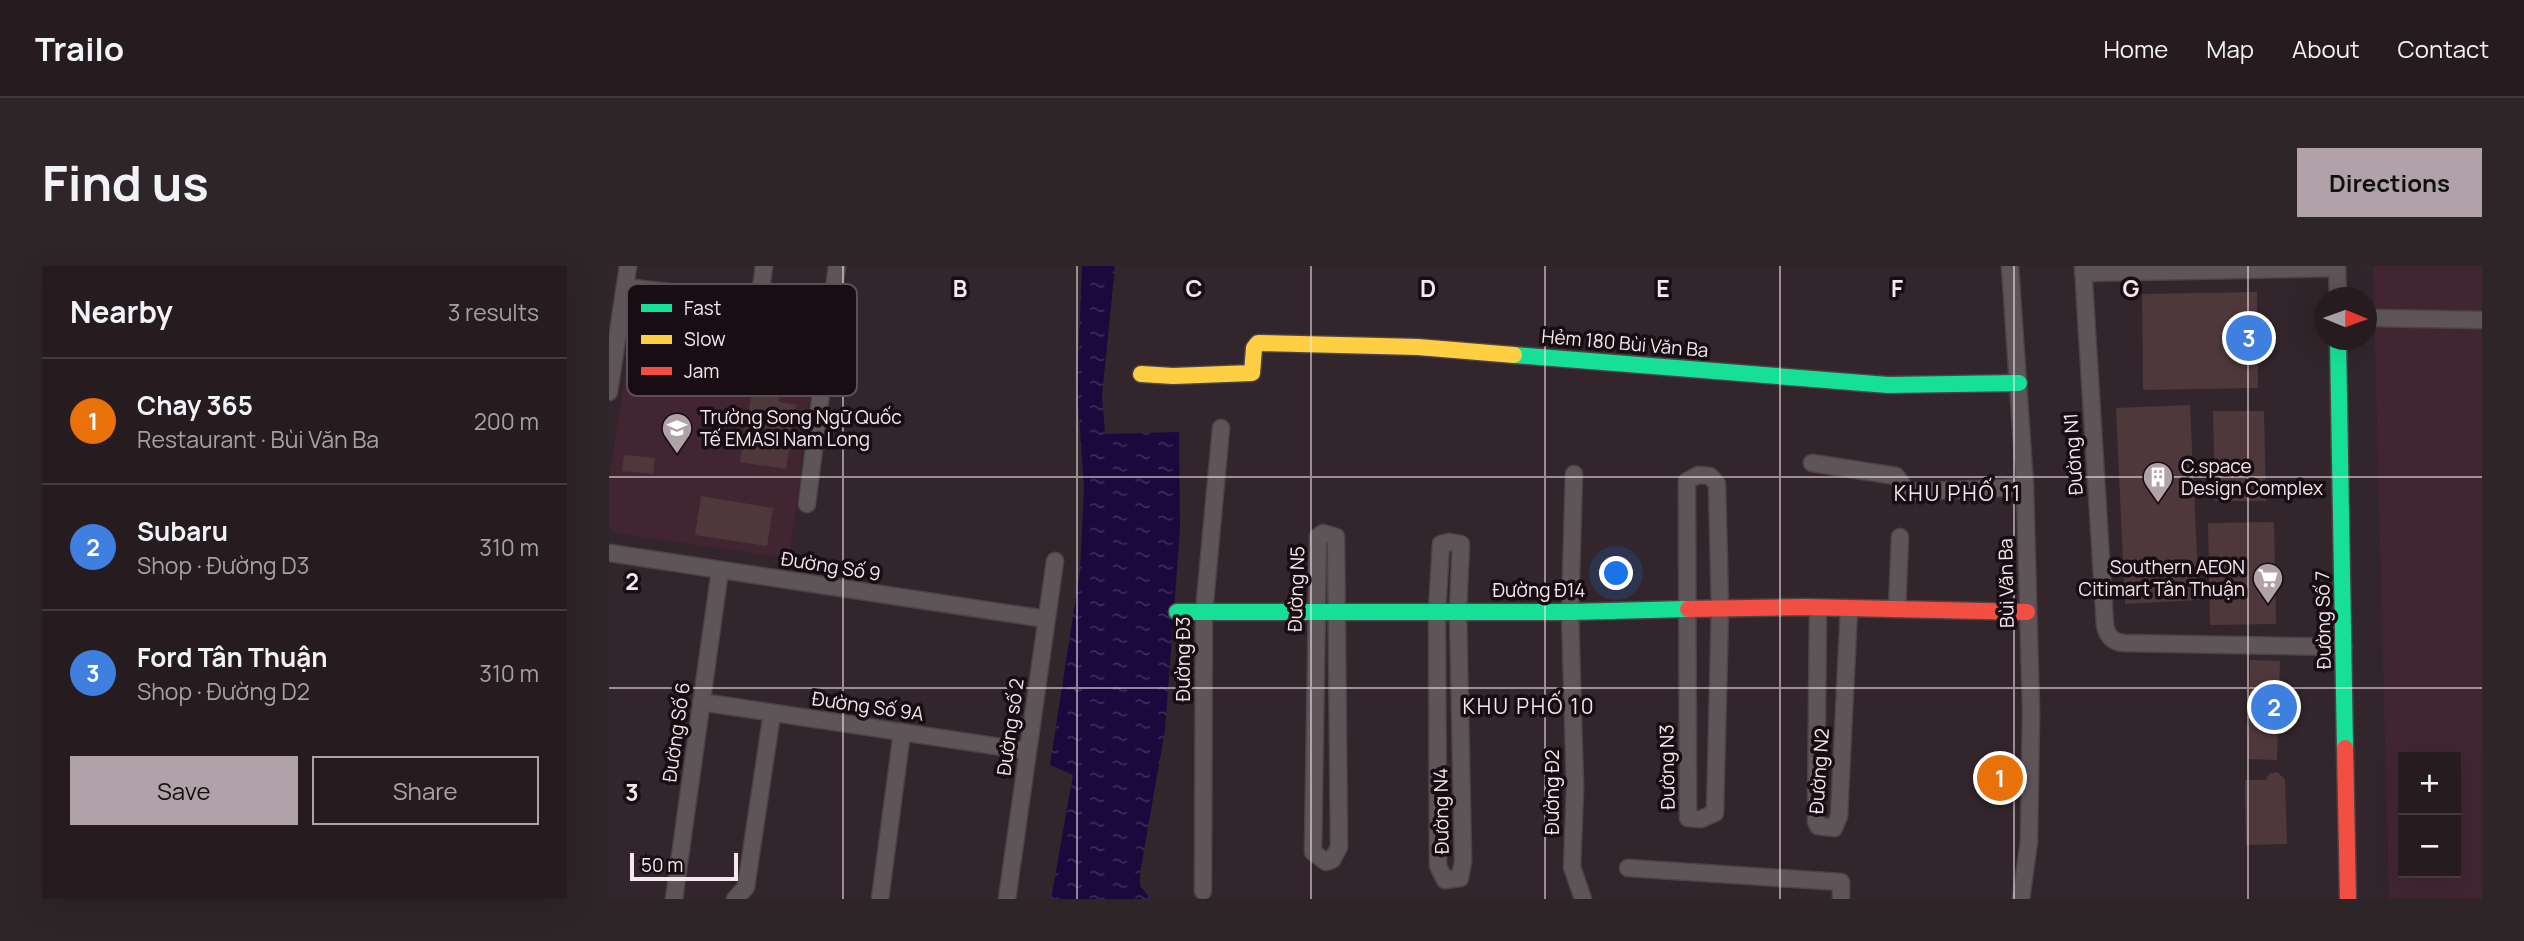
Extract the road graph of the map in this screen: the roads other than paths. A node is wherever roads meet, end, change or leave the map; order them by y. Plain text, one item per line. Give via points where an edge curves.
1 (628, 266) edge
2 (765, 266) edge
3 (838, 266) edge
4 (2010, 266) edge
5 (2337, 267) edge
6 (2083, 269) edge
7 (762, 284) edge
8 (836, 284) edge
9 (625, 286) joint
10 (2338, 287) edge
11 (2377, 318) edge
12 (2482, 320) edge
13 (2339, 350) edge
14 (1140, 373) dead end
15 (2019, 383) junction
16 (609, 392) edge
17 (821, 396) edge
18 (1221, 428) dead end
19 (1812, 463) dead end
20 (1574, 474) dead end
21 (2025, 488) junction
22 (807, 503) dead end
23 (1900, 537) dead end
24 (609, 554) edge
25 (1055, 561) dead end
26 (720, 570) junction
27 (1720, 608) junction
28 (1818, 608) junction
29 (1849, 608) junction
30 (1686, 609) junction
31 (1437, 610) junction
32 (1458, 610) junction
33 (1897, 610) junction
34 (1316, 611) junction
35 (1335, 611) junction
36 (1177, 612) dead end
37 (1204, 612) junction
38 (1570, 612) junction
39 (2027, 612) junction
40 (1046, 619) junction
41 (2344, 647) junction
42 (701, 702) junction
43 (772, 713) junction
44 (902, 732) junction
45 (1028, 751) junction
46 (1628, 868) dead end
47 (1203, 891) dead end
48 (674, 899) edge
49 (735, 899) edge
50 (880, 899) edge
51 (1007, 899) edge
52 (1583, 899) edge
53 (1840, 899) edge
54 (2021, 899) edge
55 (2348, 899) edge

1 - 9 street
2 - 7 street
3 - 8 street
4 - 15 street, Bùi Văn Ba
5 - 6 street
5 - 10 street
6 - 41 street, Đường N1 via 2105,625 2111,639 2124,643
9 - 16 street
11 - 12 street
13 - 41 street, Đường Số 7
14 - 15 street, Hẻm 180 Bùi Văn Ba via 1253,372 1254,348 1266,343 1418,347 1888,385
15 - 21 street, Bùi Văn Ba
17 - 22 street
18 - 37 street, Đường Đ3
19 - 21 street via 1896,475 1907,492
20 - 38 street, Đường Đ2
21 - 39 street, Bùi Văn Ba
23 - 33 street
24 - 26 street, Đường Số 9
25 - 40 street, Đường số 2
26 - 40 street, Đường Số 9
26 - 42 street, Đường Số 6
27 - 28 street, Đường Đ14
27 - 30 street, Đường Đ14
27 - 30 street via 1717,484 1710,476 1698,475 1687,481
27 - 30 street, Đường N3 via 1715,813 1701,819 1688,818
28 - 29 street, Đường Đ14
28 - 29 street, Đường N2 via 1817,821 1818,826 1834,828 1839,816
29 - 33 street, Đường Đ14
30 - 38 street, Đường Đ14
31 - 32 street, Đường Đ14
31 - 32 street, Đường N4 via 1441,544 1449,542 1461,544
31 - 32 street, Đường N4 via 1439,866 1445,880 1460,878 1463,861
31 - 35 street, Đường Đ14
32 - 38 street, Đường Đ14
33 - 39 street, Đường Đ14
34 - 35 street, Đường Đ14
34 - 35 street, Đường N5 via 1318,537 1323,533 1336,537
34 - 35 street, Đường N5 via 1314,852 1326,862 1339,847
34 - 37 street, Đường Đ14
36 - 37 street, Đường Đ14
37 - 47 street, Đường Đ3
38 - 52 street, Đường Đ2 via 1575,788 1572,867
39 - 54 street, Bùi Văn Ba via 2029,841
40 - 45 street, Đường số 2
41 - 55 street, Đường Số 7
42 - 43 street, Đường Số 9A
42 - 48 street, Đường Số 6
43 - 44 street, Đường Số 9A
43 - 49 street via 746,887
44 - 45 street, Đường Số 9A
44 - 50 street
45 - 51 street, Đường số 2
46 - 53 street via 1841,882

